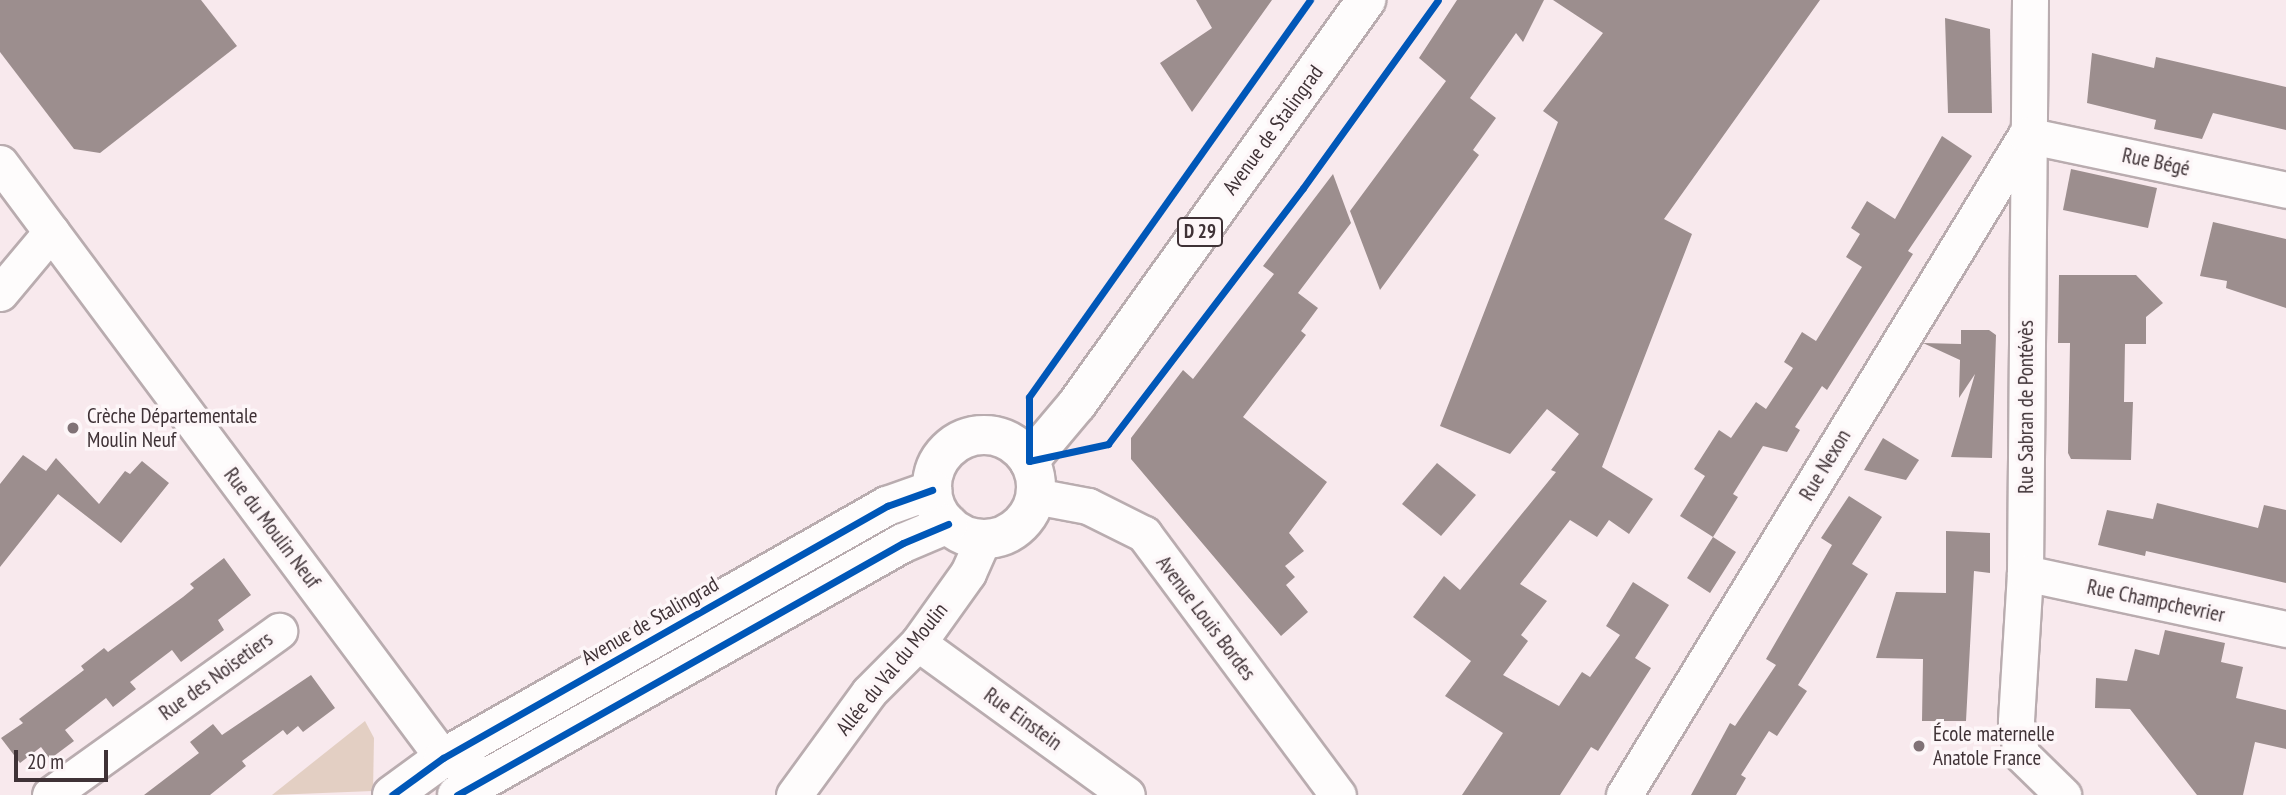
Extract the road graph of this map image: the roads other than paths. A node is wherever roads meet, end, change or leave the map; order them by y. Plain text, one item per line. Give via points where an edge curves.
1 (1366, 0) edge
2 (2030, 0) edge
3 (2026, 135) junction
4 (0, 163) edge
5 (2286, 190) edge
6 (51, 232) junction
7 (0, 293) edge
8 (1032, 479) junction
9 (932, 490) junction
10 (948, 524) junction
11 (983, 539) junction
12 (2025, 573) junction
13 (2286, 629) edge
14 (279, 631) dead end
15 (918, 643) junction
16 (443, 758) junction
17 (491, 773) junction
18 (50, 795) edge
19 (392, 795) edge
20 (457, 795) edge
21 (794, 795) edge
22 (1127, 795) edge
23 (1338, 795) edge
24 (1624, 795) edge
25 (2063, 795) edge

1 - 8 main road, Avenue de Stalingrad / D 29 via 1077,404
2 - 3 street, Rue Sabran de Pontévès
3 - 5 street, Rue Bégé
3 - 12 street, Rue Sabran de Pontévès
3 - 24 street, Rue Nexon
4 - 6 street, Rue du Moulin Neuf
6 - 7 street
6 - 16 street, Rue du Moulin Neuf
8 - 9 main road via 1003,439 969,437 941,457
8 - 11 main road via 1022,522 1011,531
8 - 23 street, Avenue Louis Bordes via 1144,534
9 - 10 main road
9 - 16 main road, Avenue de Stalingrad via 887,506
10 - 11 main road
10 - 17 main road via 903,543
11 - 15 street, Allée du Val du Moulin via 968,573
12 - 13 street, Rue Champchevrier
12 - 25 street, Rue Sabran de Pontévès via 2016,722 2021,754
14 - 18 street, Rue des Noisetiers
15 - 21 street, Allée du Val du Moulin via 869,692
15 - 22 street, Rue Einstein
16 - 17 street
16 - 19 main road, Avenue de Stalingrad
17 - 20 main road

